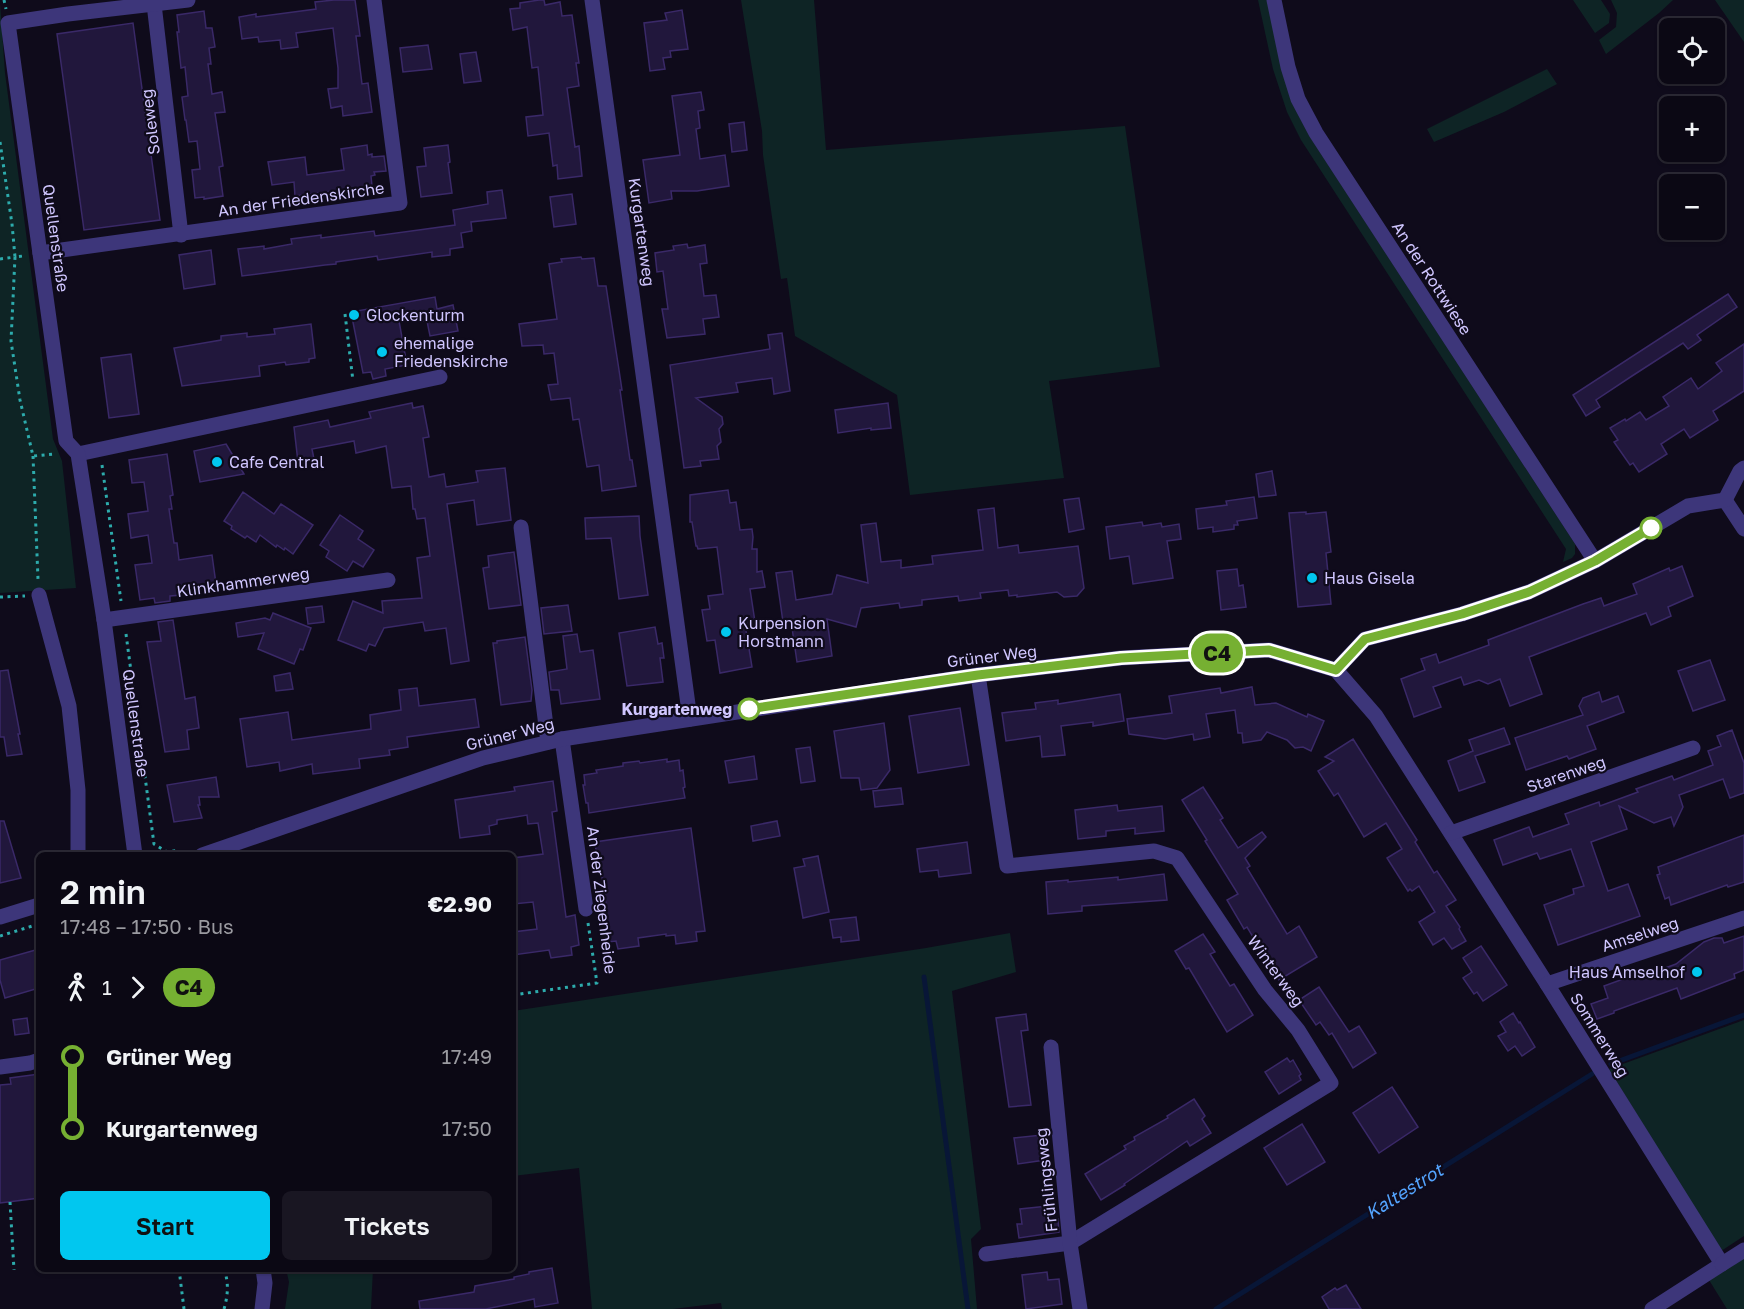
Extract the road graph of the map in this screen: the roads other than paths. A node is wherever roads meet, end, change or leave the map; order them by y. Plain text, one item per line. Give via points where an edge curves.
1 (188, 0) edge
2 (374, 0) edge
3 (592, 0) edge
4 (1274, 0) edge
5 (154, 4) junction
6 (181, 235) junction
7 (40, 253) junction
8 (440, 376) dead end
9 (78, 454) junction
10 (1744, 468) edge
11 (1725, 500) junction
12 (521, 527) dead end
13 (1744, 530) edge
14 (1595, 561) junction
15 (388, 580) dead end
16 (39, 596) road end
17 (104, 620) junction
18 (1336, 670) junction
19 (978, 675) junction
20 (690, 718) junction
21 (555, 741) junction
22 (1693, 748) dead end
23 (1451, 833) junction
24 (78, 852) edge
25 (135, 852) edge
26 (211, 852) edge
27 (36, 906) edge
28 (586, 909) road end
29 (0, 917) edge
30 (1744, 918) edge
31 (1546, 984) junction
32 (1051, 1047) dead end
33 (36, 1061) edge
34 (0, 1067) edge
35 (1070, 1243) junction
36 (1744, 1250) edge
37 (986, 1254) dead end
38 (1722, 1264) junction
39 (263, 1272) edge
40 (262, 1309) edge
41 (1080, 1309) edge
42 (1652, 1309) edge

1 - 5 street
2 - 6 street, An der Friedenskirche via 400,203
3 - 20 street, Kurgartenweg
4 - 14 street, An der Rottwiese via 1298,99 1316,133
5 - 6 street, Soleweg
5 - 7 street, Quellenstraße via 8,22
6 - 7 street, An der Friedenskirche
7 - 9 street, Quellenstraße via 66,441
8 - 9 street
9 - 17 street, Quellenstraße
10 - 11 street
11 - 13 street
11 - 14 street via 1688,506
12 - 21 street, An der Ziegenheide
14 - 18 street via 1529,592 1365,639
15 - 17 street, Klinkhammerweg
16 - 24 street via 69,706 78,790
17 - 25 street, Quellenstraße
18 - 19 street, Grüner Weg via 1269,650 1121,658
18 - 23 street, Sommerweg via 1376,716
19 - 20 street, Grüner Weg
19 - 35 street, Winterweg via 1007,866 1154,851 1177,858 1331,1083
20 - 21 street, Grüner Weg
21 - 26 street, Grüner Weg via 483,758
21 - 28 street, An der Ziegenheide
22 - 23 street, Starenweg
23 - 31 street, Sommerweg
27 - 29 street
30 - 31 street, Amselweg
31 - 38 street, Sommerweg
32 - 35 street, Frühlingsweg
33 - 34 street
35 - 37 street, Winterweg
35 - 41 street, Frühlingsweg
36 - 38 street
38 - 42 street
39 - 40 street

